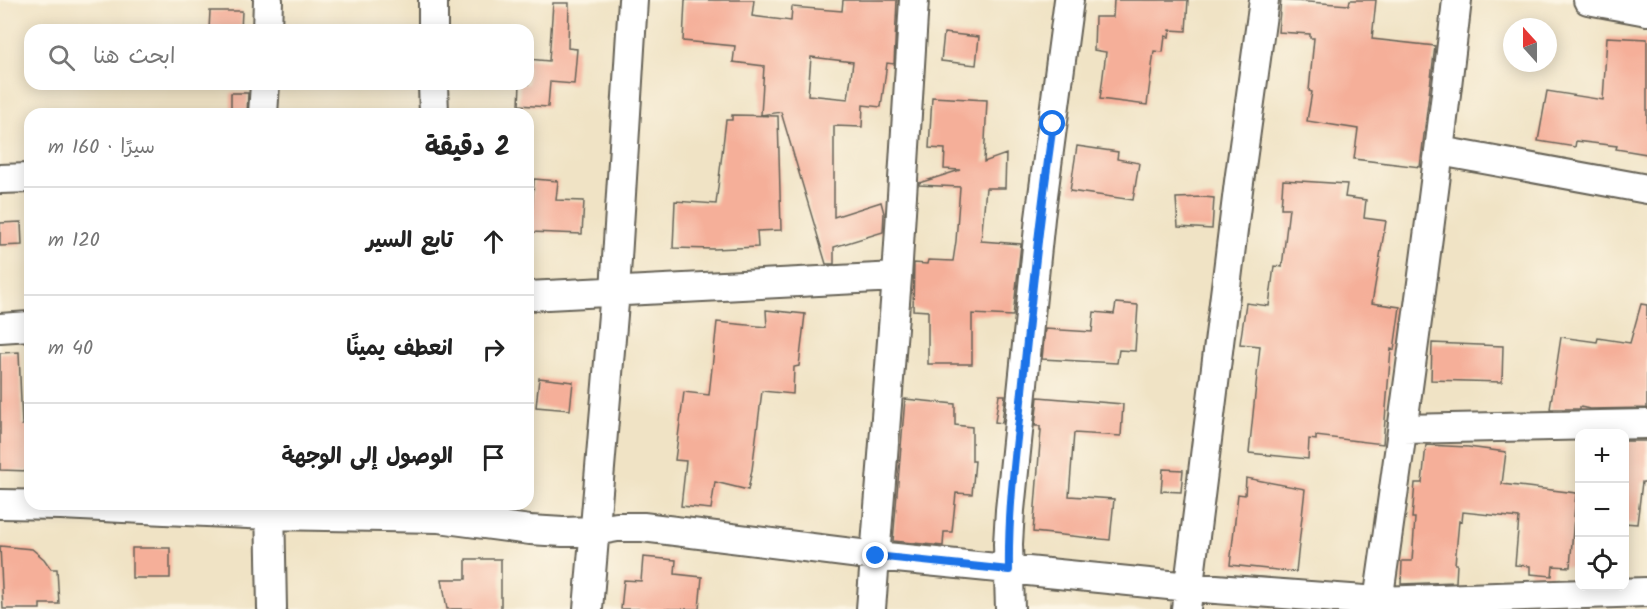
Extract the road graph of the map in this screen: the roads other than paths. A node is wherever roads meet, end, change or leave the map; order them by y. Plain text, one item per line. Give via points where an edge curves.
1 (268, 0) edge
2 (427, 0) edge
3 (633, 0) edge
4 (914, 0) edge
5 (1070, 0) edge
6 (1264, 0) edge
7 (1457, 0) edge
8 (1588, 0) edge
9 (1647, 11) edge
10 (267, 24) edge
11 (432, 24) edge
12 (265, 90) edge
13 (434, 90) edge
14 (263, 108) edge
15 (434, 108) edge
16 (1440, 151) junction
17 (24, 178) edge
18 (0, 179) edge
19 (1647, 189) edge
20 (897, 277) junction
21 (615, 291) junction
22 (534, 296) edge
23 (24, 326) edge
24 (0, 328) edge
25 (1647, 424) edge
26 (1403, 429) junction
27 (0, 504) edge
28 (24, 504) edge
29 (270, 510) edge
30 (354, 510) edge
31 (439, 511) edge
32 (595, 531) junction
33 (876, 556) junction
34 (1009, 570) junction
35 (1647, 592) edge
36 (1187, 598) edge
37 (1377, 605) edge
38 (272, 609) edge
39 (588, 609) edge
40 (871, 609) edge
41 (1010, 609) edge

1 - 10 street
2 - 11 street
3 - 21 street
4 - 20 street
5 - 34 street via 1030,302 1010,510
6 - 36 street
7 - 16 street
8 - 9 street
12 - 14 street
13 - 15 street
16 - 19 street
16 - 26 street
17 - 18 street
20 - 21 street
20 - 33 street
21 - 22 street
21 - 32 street
23 - 24 street
25 - 26 street
26 - 37 street
27 - 28 street
29 - 38 street
30 - 31 street
31 - 32 street via 531,530
32 - 33 street via 643,527
32 - 39 street
33 - 34 street
33 - 40 street
34 - 36 street
34 - 41 street
35 - 37 street
36 - 37 street

